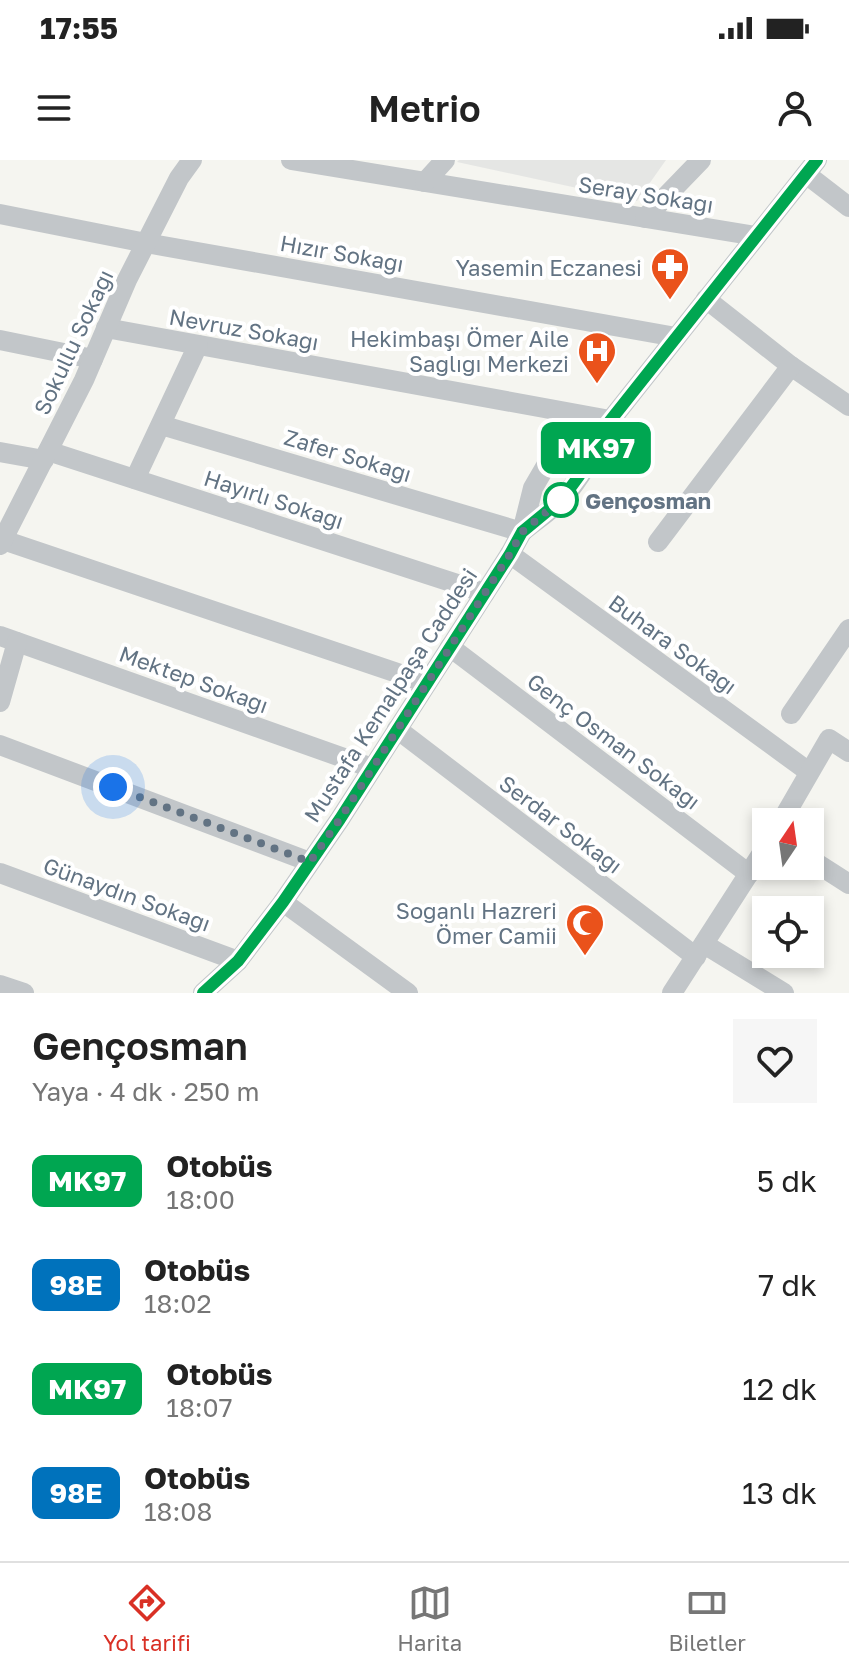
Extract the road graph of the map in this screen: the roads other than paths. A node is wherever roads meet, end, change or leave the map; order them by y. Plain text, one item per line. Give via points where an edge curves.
1 (192, 160) edge
2 (291, 160) edge
3 (445, 160) edge
4 (701, 160) edge
5 (321, 162) edge
6 (812, 167) edge
7 (425, 182) junction
8 (849, 207) edge
9 (0, 214) edge
10 (645, 218) junction
11 (756, 236) junction
12 (146, 243) junction
13 (706, 299) junction
14 (106, 328) junction
15 (676, 337) junction
16 (0, 340) edge
17 (198, 345) junction
18 (93, 359) junction
19 (791, 366) junction
20 (849, 406) edge
21 (161, 425) junction
22 (606, 426) junction
23 (0, 452) edge
24 (46, 456) junction
25 (135, 479) junction
26 (522, 532) junction
27 (658, 542) dead end
28 (1, 543) edge
29 (510, 554) junction
30 (485, 593) junction
31 (849, 629) edge
32 (8, 639) edge
33 (450, 647) junction
34 (427, 683) junction
35 (0, 702) edge
36 (791, 714) dead end
37 (397, 729) junction
38 (0, 745) edge
39 (849, 752) edge
40 (372, 768) junction
41 (809, 772) junction
42 (789, 808) edge
43 (310, 862) junction
44 (824, 868) edge
45 (752, 869) edge
46 (0, 873) edge
47 (749, 874) junction
48 (849, 884) edge
49 (283, 902) junction
50 (700, 950) junction
51 (238, 961) junction
52 (0, 985) edge
53 (778, 991) edge
54 (24, 993) edge
55 (203, 993) edge
56 (408, 993) edge
57 (672, 993) edge

1 - 12 street, Sokullu Sokağı
2 - 5 street, Seray Sokağı
3 - 7 street
4 - 10 street
5 - 7 street, Seray Sokağı
6 - 8 street
6 - 11 street
7 - 10 street, Seray Sokağı
9 - 12 street, Hızır Sokağı
10 - 11 street, Seray Sokağı
11 - 13 street
12 - 14 street, Sokullu Sokağı
12 - 15 street, Hızır Sokağı
13 - 15 street
13 - 19 street
14 - 17 street, Nevruz Sokağı
14 - 18 street, Sokullu Sokağı
15 - 22 street
16 - 18 street
17 - 21 street
17 - 22 street, Nevruz Sokağı
18 - 24 street, Sokullu Sokağı
19 - 20 street
19 - 27 street
21 - 25 street
21 - 26 street, Zafer Sokağı
22 - 26 street via 562,499
22 - 26 street via 571,438 551,457 533,488
23 - 24 street, Hayırlı Sokağı
24 - 25 street, Hayırlı Sokağı
24 - 28 street, Sokullu Sokağı
25 - 30 street, Hayırlı Sokağı
26 - 29 street, Mustafa Kemalpaşa Caddesi
28 - 34 street
29 - 30 street, Mustafa Kemalpaşa Caddesi
29 - 41 street, Buhara Sokağı
30 - 33 street, Mustafa Kemalpaşa Caddesi
31 - 36 street
32 - 35 street
32 - 40 street, Mektep Sokağı
33 - 34 street, Mustafa Kemalpaşa Caddesi
33 - 47 street, Genç Osman Sokağı
34 - 37 street, Mustafa Kemalpaşa Caddesi
37 - 40 street, Mustafa Kemalpaşa Caddesi
37 - 50 street, Serdar Sokağı
38 - 43 street
39 - 41 street via 829,739
40 - 43 street, Mustafa Kemalpaşa Caddesi
41 - 42 street
43 - 49 street, Mustafa Kemalpaşa Caddesi
44 - 48 street
45 - 47 street
46 - 51 street, Günaydın Sokağı
47 - 50 street
49 - 51 street, Mustafa Kemalpaşa Caddesi
49 - 56 street
50 - 53 street, Serdar Sokağı
50 - 57 street
51 - 55 street, Mustafa Kemalpaşa Caddesi
52 - 54 street

